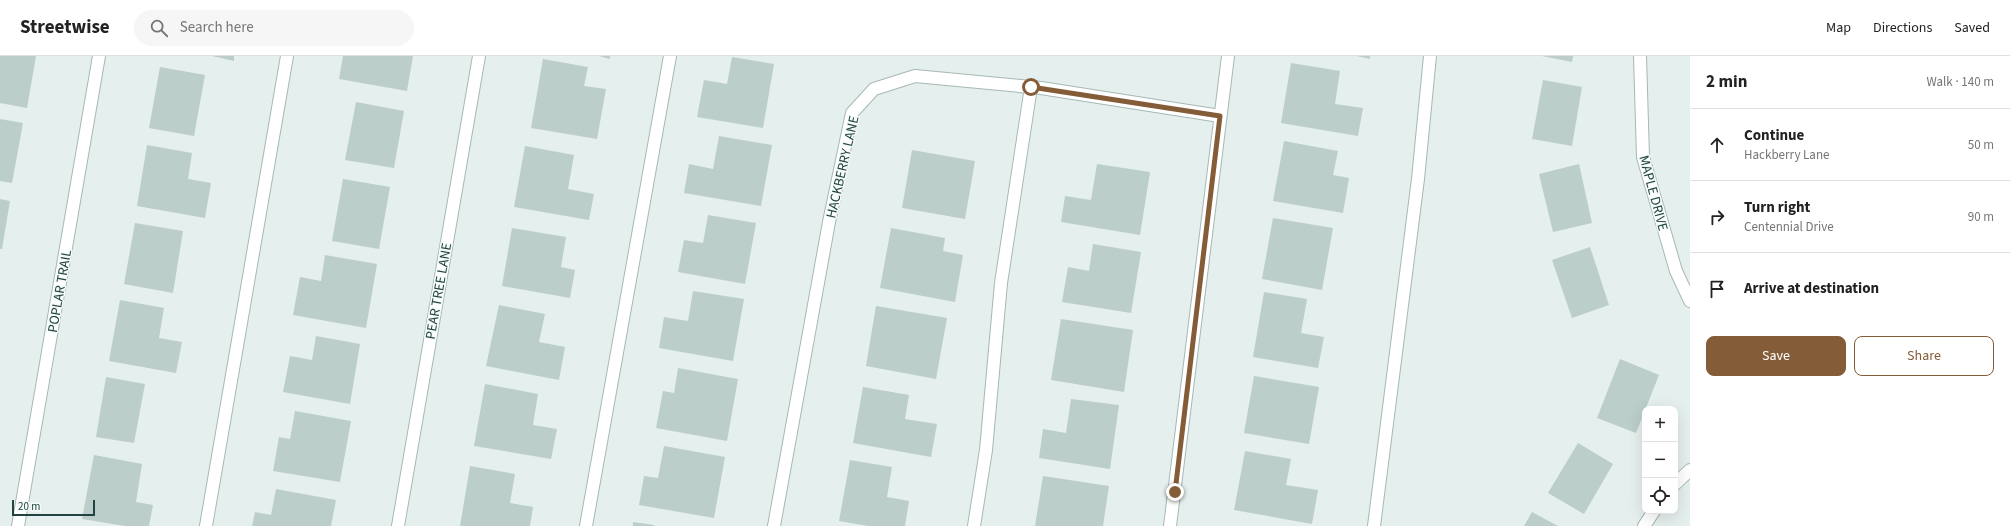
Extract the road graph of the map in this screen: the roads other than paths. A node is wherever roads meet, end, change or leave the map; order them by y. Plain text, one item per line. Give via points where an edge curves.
1 (99, 56) edge
2 (287, 56) edge
3 (479, 56) edge
4 (670, 56) edge
5 (1228, 56) edge
6 (1430, 56) edge
7 (1640, 56) edge
8 (1031, 87) junction
9 (1220, 116) junction
10 (1690, 301) edge
11 (1690, 470) edge
12 (1678, 481) edge
13 (1652, 514) edge
14 (18, 526) edge
15 (206, 526) edge
16 (398, 526) edge
17 (586, 526) edge
18 (774, 526) edge
19 (974, 526) edge
20 (1170, 526) edge
21 (1374, 526) edge
22 (1644, 526) edge

1 - 14 street, POPLAR TRAIL
2 - 15 street
3 - 16 street, PEAR TREE LANE
4 - 17 street
5 - 9 street
6 - 21 street via 1418,179
7 - 10 street, MAPLE DRIVE via 1643,157 1676,271
8 - 9 street, HACKBERRY LANE
8 - 18 street, HACKBERRY LANE via 915,76 874,89 852,113 829,222
8 - 19 street via 1001,283 986,450
9 - 20 street
11 - 12 street
13 - 22 street

